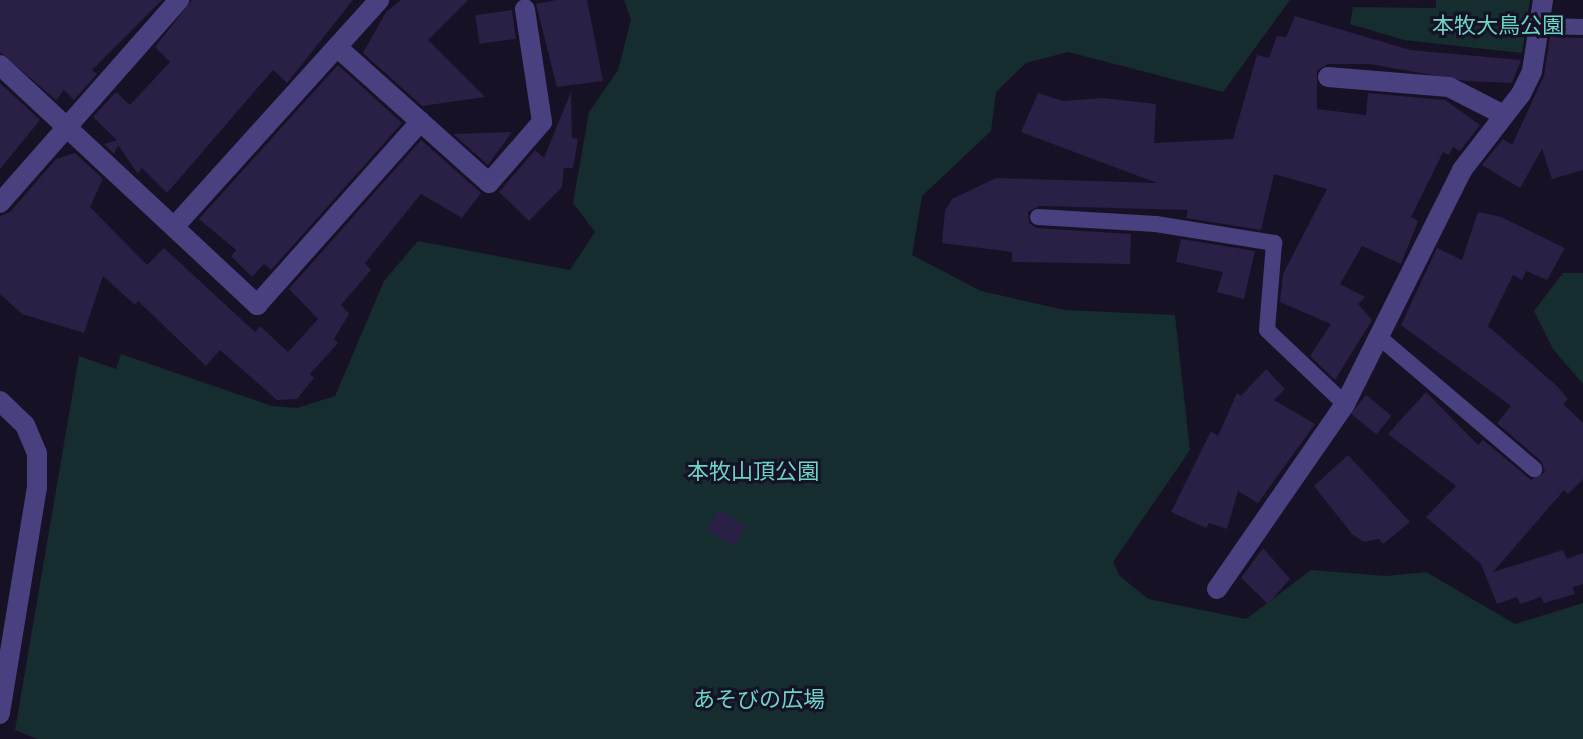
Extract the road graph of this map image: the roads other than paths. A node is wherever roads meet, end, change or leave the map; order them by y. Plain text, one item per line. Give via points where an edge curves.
1 (179, 0) edge
2 (379, 0) edge
3 (1543, 0) edge
4 (526, 4) edge
5 (1540, 26) junction
6 (1583, 27) edge
7 (337, 47) junction
8 (0, 65) edge
9 (1328, 77) dead end
10 (1502, 114) junction
11 (421, 121) junction
12 (67, 127) junction
13 (0, 203) edge
14 (1038, 217) dead end
15 (174, 227) junction
16 (1379, 337) junction
17 (1345, 404) junction
18 (6, 405) edge
19 (1534, 469) dead end
20 (1217, 589) dead end
21 (0, 714) edge

1 - 12 street
2 - 7 street
3 - 5 street
4 - 11 street via 542,122 489,183
5 - 6 lane
5 - 10 street via 1532,71 1521,94
7 - 11 street
7 - 15 street
8 - 12 street
9 - 10 street via 1449,87
10 - 16 street via 1462,170
11 - 15 street via 257,305
12 - 13 street
12 - 15 street
14 - 17 lane via 1156,224 1274,243 1267,330
16 - 17 street
16 - 19 lane via 1401,350
17 - 20 street
18 - 21 street via 37,453 37,487

